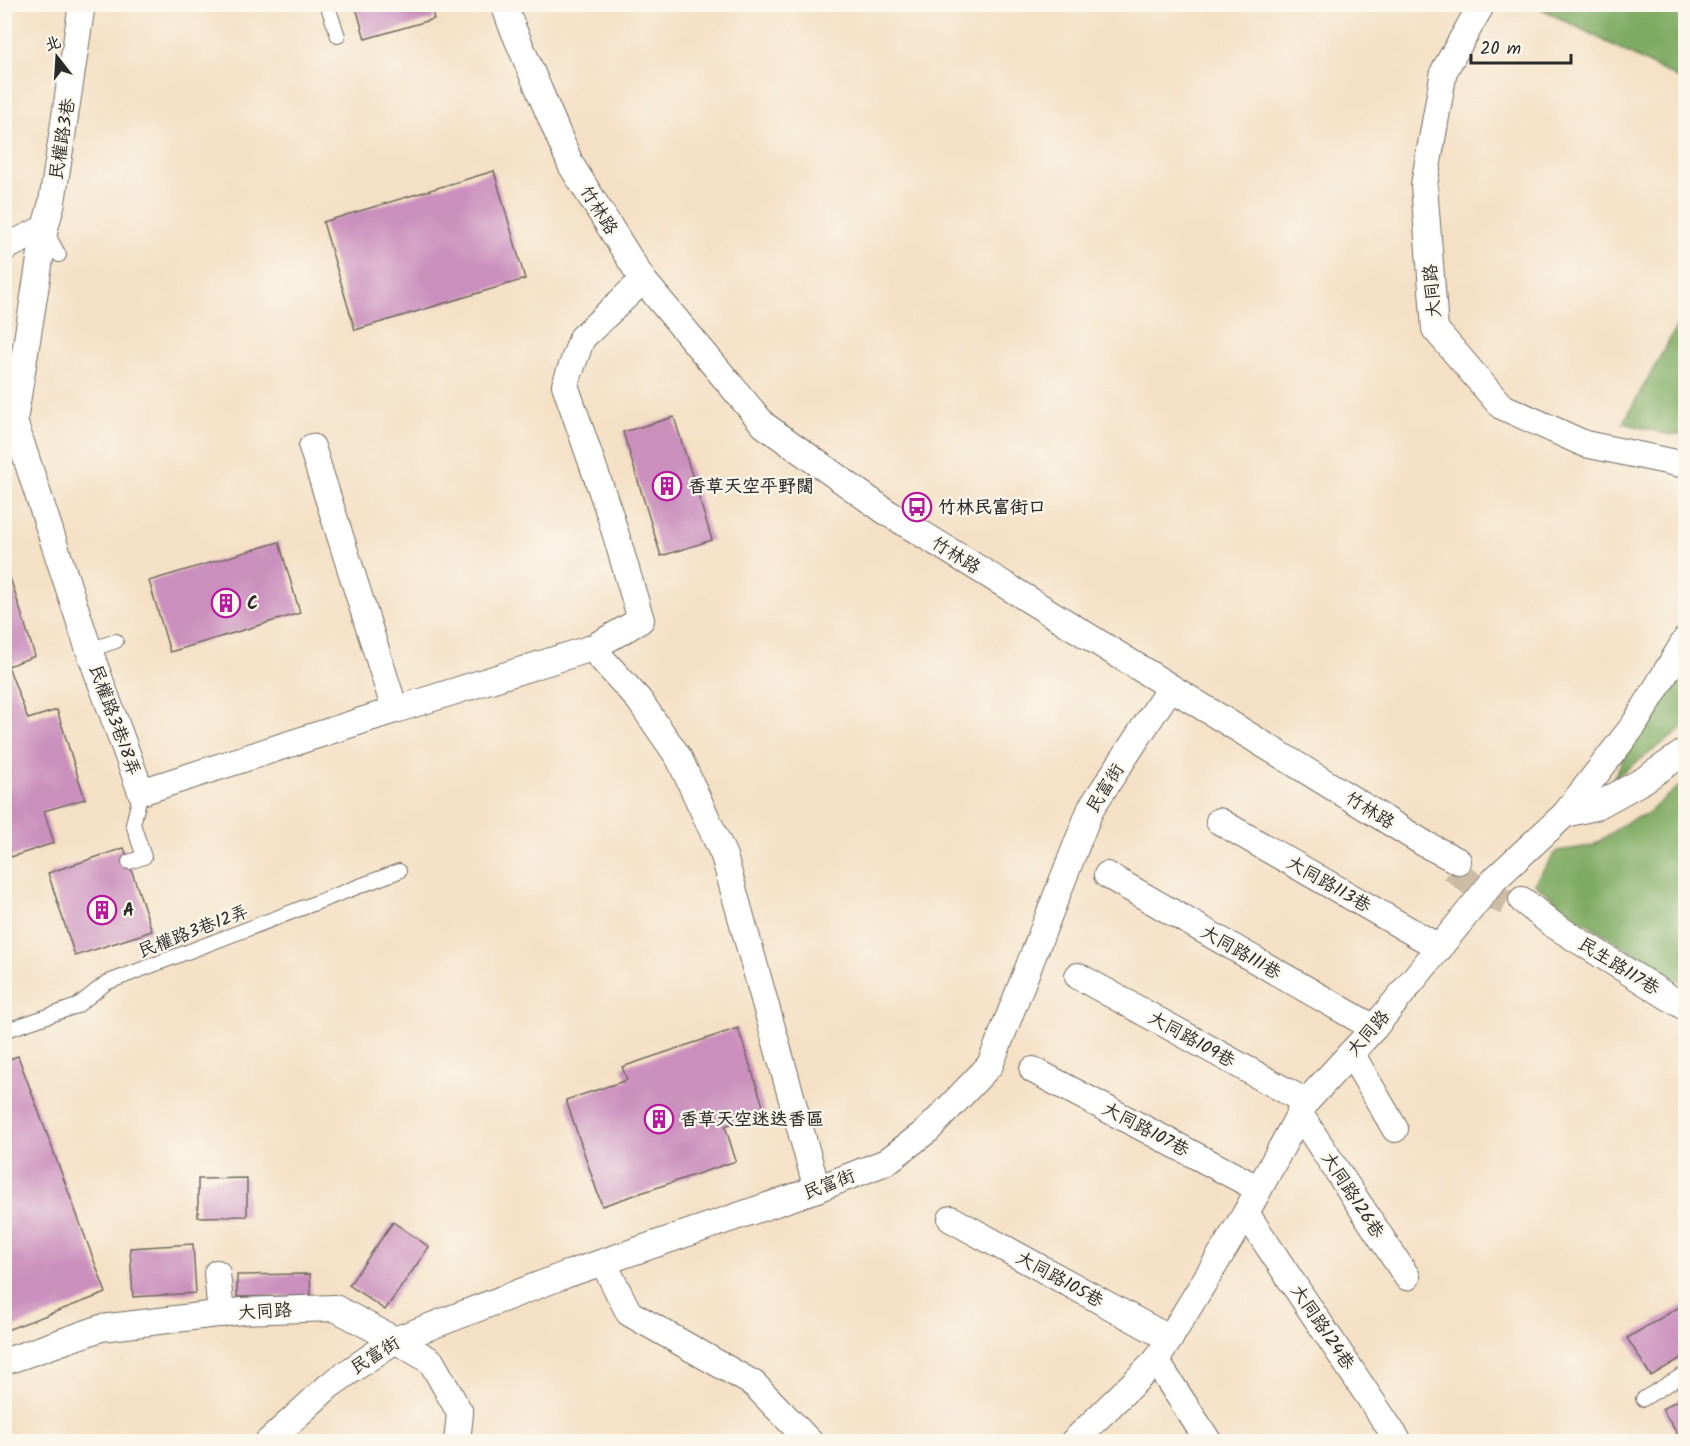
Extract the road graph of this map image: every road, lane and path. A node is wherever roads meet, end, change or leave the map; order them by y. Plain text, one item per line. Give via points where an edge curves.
1 (82, 4) edge
2 (327, 4) edge
3 (504, 4) edge
4 (1482, 4) edge
5 (338, 36) dead end
6 (45, 228) junction
7 (4, 248) edge
8 (59, 255) dead end
9 (643, 280) junction
10 (312, 447) dead end
11 (1686, 465) edge
12 (1686, 639) edge
13 (116, 641) dead end
14 (592, 648) junction
15 (89, 650) junction
16 (1170, 688) junction
17 (395, 710) junction
18 (1686, 752) edge
19 (141, 792) junction
20 (1565, 814) junction
21 (1219, 821) dead end
22 (129, 862) dead end
23 (1455, 864) tunnel mouth
24 (399, 871) dead end
25 (1107, 875) dead end
26 (1519, 904) tunnel mouth
27 (1440, 948) junction
28 (1078, 976) dead end
29 (1686, 1008) edge
30 (1374, 1028) junction
31 (4, 1031) edge
32 (1351, 1053) junction
33 (1033, 1070) dead end
34 (1302, 1107) junction
35 (1395, 1129) dead end
36 (817, 1189) junction
37 (1259, 1189) junction
38 (1246, 1214) junction
39 (951, 1219) dead end
40 (603, 1262) junction
41 (217, 1273) dead end
42 (1407, 1277) dead end
43 (221, 1314) junction
44 (1170, 1339) junction
45 (396, 1340) junction
46 (1156, 1361) junction
47 (4, 1362) edge
48 (1686, 1373) edge
49 (1643, 1399) dead end
50 (268, 1442) edge
51 (457, 1442) edge
52 (810, 1442) edge
53 (1073, 1442) edge
54 (1209, 1442) edge
55 (1399, 1442) edge

1 - 6 street, 民權路3巷
2 - 5 lane
3 - 9 street, 竹林路 via 571,165
4 - 11 street, 大同路 via 1444,71 1424,184 1435,329 1501,406 1585,444
6 - 7 street
6 - 8 lane
6 - 15 street, 民權路3巷18弄 via 14,421
9 - 14 street, 民權路3巷18弄 via 582,338 565,385 641,620
9 - 16 street, 竹林路 via 764,425 885,511
10 - 17 street
12 - 20 street, 大同路 via 1634,725
13 - 15 lane
14 - 17 street, 民權路3巷18弄
14 - 36 street via 639,700 680,759 724,856
15 - 19 street, 民權路3巷18弄
16 - 23 street, 竹林路
16 - 36 street, 民富街 via 1090,808 990,1065 928,1130 886,1162
17 - 19 street, 民權路3巷18弄
18 - 20 street via 1595,807
19 - 22 lane via 133,824 144,857
20 - 27 street, 大同路 via 1495,879
21 - 27 street, 大同路113巷
24 - 31 lane, 民權路3巷12弄 via 106,983 77,1006
25 - 30 street, 大同路111巷
26 - 29 street, 民生路117巷
27 - 30 street, 大同路
28 - 34 street, 大同路109巷
30 - 32 street, 大同路
32 - 34 street, 大同路
32 - 35 street
33 - 37 street, 大同路107巷
34 - 37 street, 大同路
34 - 42 street, 大同路126巷
36 - 40 street, 民富街
37 - 38 street, 大同路
38 - 44 street, 大同路
38 - 55 street, 大同路124巷
39 - 44 street, 大同路105巷
40 - 45 street, 民富街
40 - 52 street via 629,1313 754,1384
41 - 43 street
43 - 45 street, 大同路 via 335,1308
43 - 47 street, 大同路 via 101,1328
44 - 46 street, 大同路
45 - 50 street, 民富街 via 330,1385
45 - 51 street, 大同路 via 431,1361 460,1413
46 - 53 street, 大同路
46 - 54 street
48 - 49 lane

